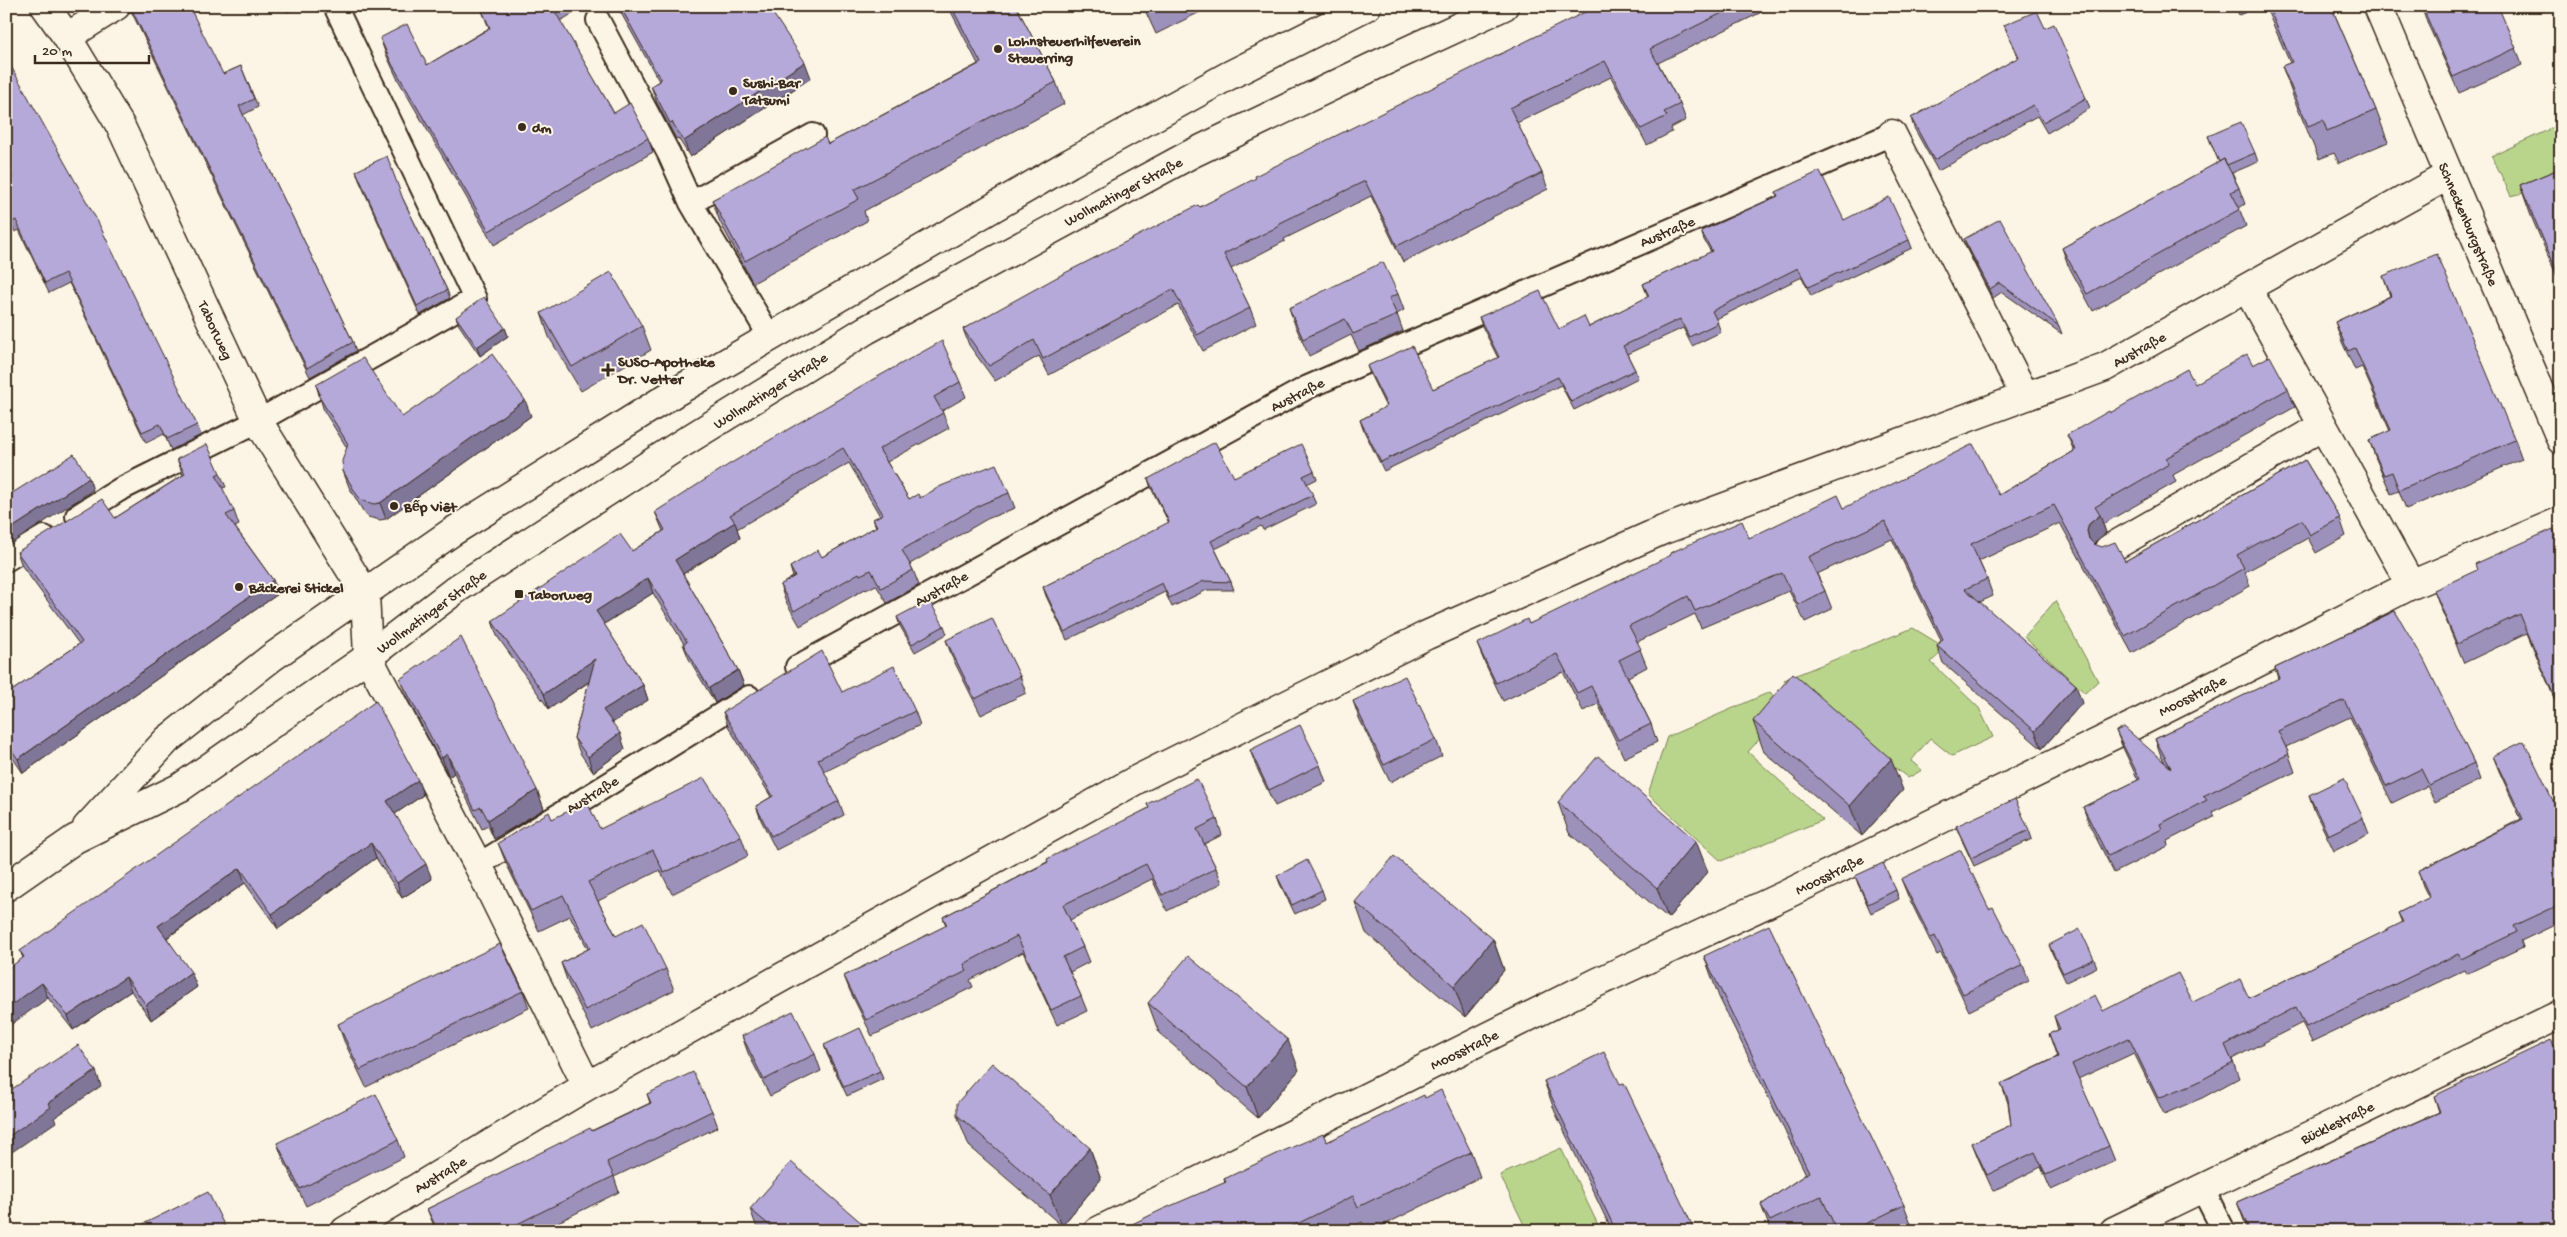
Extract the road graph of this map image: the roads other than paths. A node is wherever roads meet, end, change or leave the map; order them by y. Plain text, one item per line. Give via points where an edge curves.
1 (45, 6) edge
2 (116, 6) edge
3 (335, 6) edge
4 (1504, 6) edge
5 (2378, 6) edge
6 (1365, 7) edge
7 (598, 20) dead end
8 (67, 37) junction
9 (1892, 134) joint
10 (813, 135) dead end
11 (2448, 175) junction
12 (691, 202) junction
13 (2247, 288) junction
14 (770, 337) junction
15 (2025, 396) junction
16 (258, 421) junction
17 (2322, 426) junction
18 (2561, 440) edge
19 (2561, 521) edge
20 (2109, 549) edge
21 (6, 560) edge
22 (2411, 585) junction
23 (365, 593) junction
24 (368, 657) junction
25 (75, 839) junction
26 (478, 865) junction
27 (6, 887) edge
28 (2561, 1014) edge
29 (587, 1086) junction
30 (2202, 1188) junction
31 (345, 1231) edge
32 (1098, 1231) edge
33 (2114, 1231) edge
34 (2224, 1231) edge

1 - 8 street, Taborweg
2 - 8 street
3 - 16 lane via 475,299
4 - 24 street, Wollmatinger Straße via 1191,154 866,330 681,444 458,588
5 - 11 street, Schneckenburgstraße
6 - 14 street, Wollmatinger Straße via 1228,76 1088,153
7 - 12 lane
8 - 16 street, Taborweg via 121,127
9 - 15 street, Austraße
9 - 26 lane, Austraße via 1308,387 772,683
10 - 12 lane
11 - 13 street, Austraße
11 - 18 street, Schneckenburgstraße
12 - 14 lane
13 - 15 street, Austraße via 2105,368
13 - 17 street
14 - 23 street, Wollmatinger Straße via 452,532
15 - 29 street, Austraße via 1663,530 1427,635 1138,779
16 - 21 lane via 119,490
16 - 23 street, Taborweg
17 - 20 street
17 - 22 street
19 - 22 street, Moosstraße
22 - 32 street, Moosstraße via 2112,736 1596,983
23 - 24 street, Taborweg
23 - 25 street, Wollmatinger Straße via 272,658 167,740
24 - 25 street, Wollmatinger Straße via 181,787
24 - 26 street
25 - 27 street, Wollmatinger Straße
26 - 29 street
28 - 30 street, Bücklestraße
29 - 31 street, Austraße
30 - 33 street, Bücklestraße
30 - 34 lane

